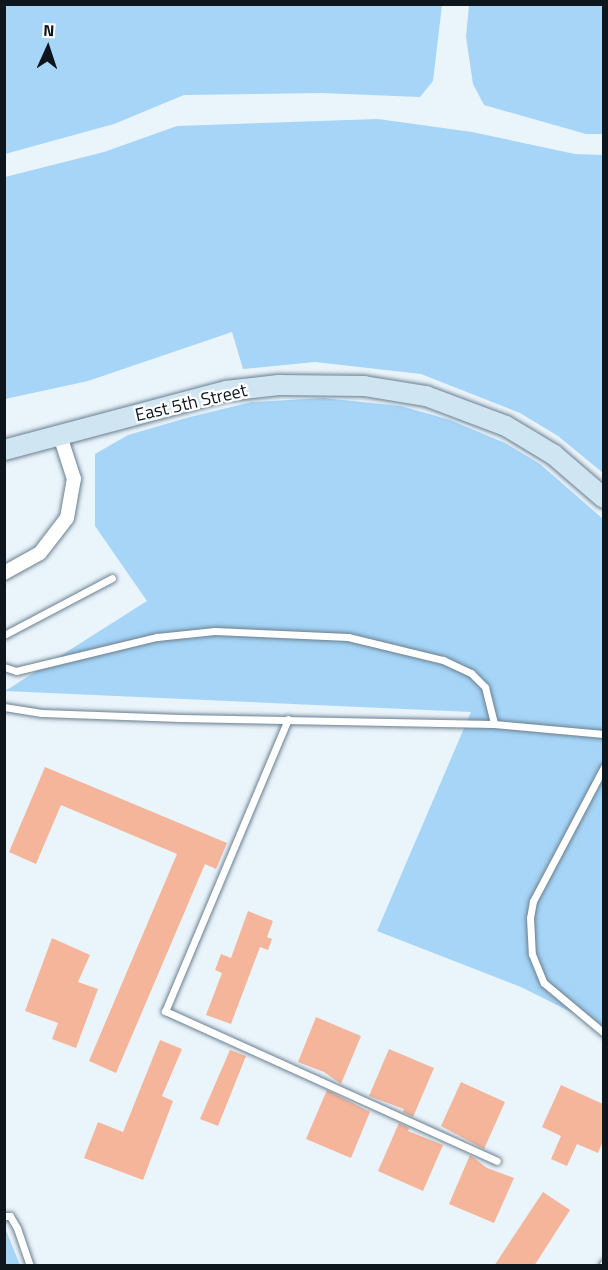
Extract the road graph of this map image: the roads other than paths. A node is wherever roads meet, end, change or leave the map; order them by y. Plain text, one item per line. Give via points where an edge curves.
1 (60, 436) junction
2 (4, 450) edge
3 (603, 498) edge
4 (4, 573) edge
5 (112, 578) dead end
6 (4, 634) edge
7 (4, 667) edge
8 (4, 707) edge
9 (288, 719) junction
10 (494, 724) junction
11 (603, 734) edge
12 (603, 767) edge
13 (603, 1033) edge
14 (497, 1161) dead end
15 (4, 1216) edge
16 (30, 1266) edge

1 - 2 main road, East 5th Street
1 - 3 main road, East 5th Street via 226,391 279,385 364,386 426,396 506,426 554,455
1 - 4 street via 74,479 67,518 40,553
5 - 6 lane
7 - 10 lane via 16,672 157,637 215,631 348,637 443,660 471,673 485,687
8 - 9 lane via 54,713
9 - 10 lane
9 - 14 lane via 165,1011
10 - 11 lane
12 - 13 lane via 532,901 530,918 532,954 544,982
15 - 16 lane via 10,1216 17,1228

